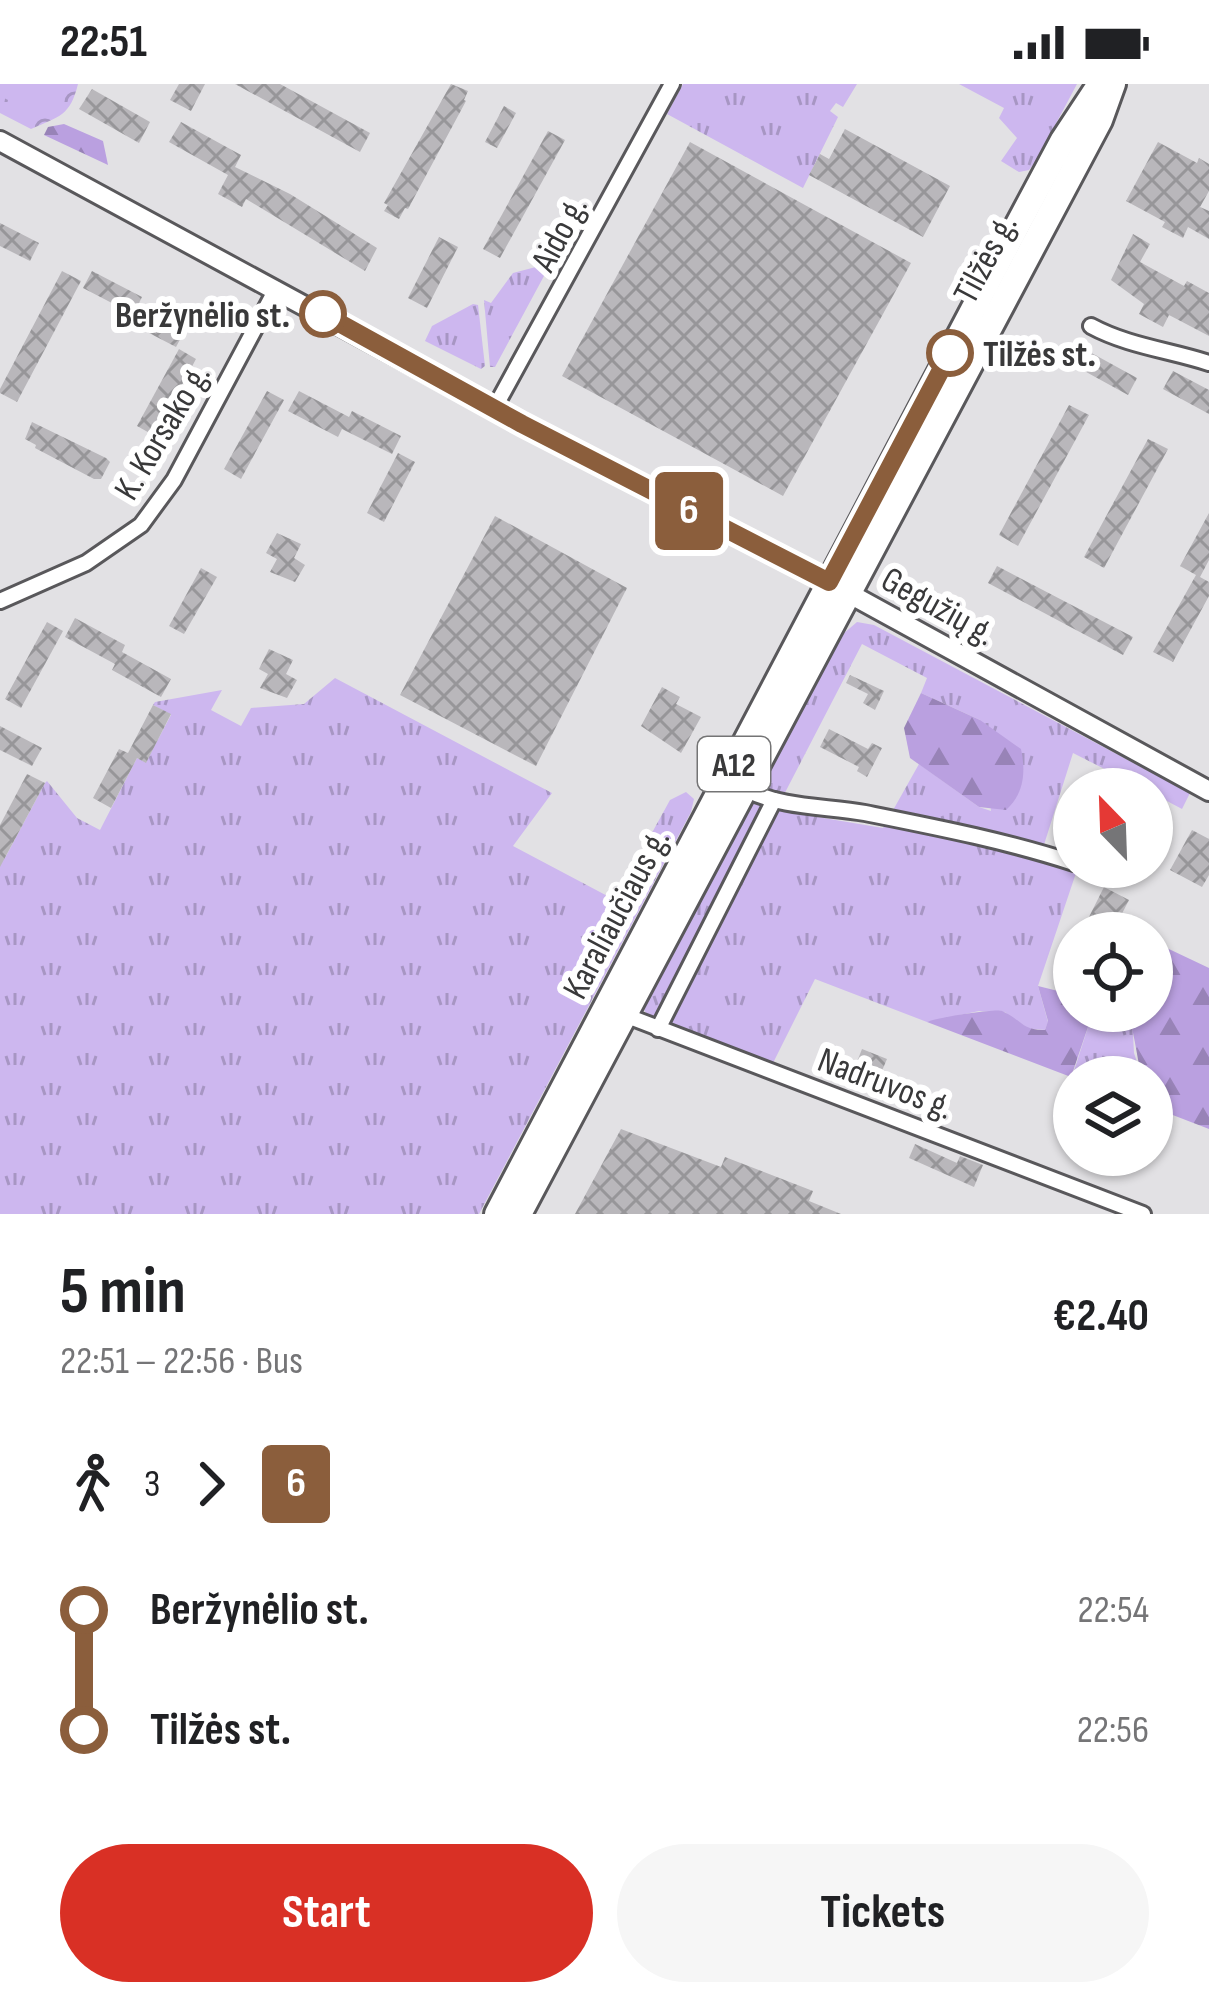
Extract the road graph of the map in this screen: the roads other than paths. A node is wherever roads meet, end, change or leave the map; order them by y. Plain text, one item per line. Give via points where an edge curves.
1 (672, 84) edge
2 (1100, 84) edge
3 (1114, 84) edge
4 (0, 141) edge
5 (276, 289) junction
6 (1091, 326) dead end
7 (1209, 363) edge
8 (494, 409) junction
9 (839, 588) junction
10 (0, 602) edge
11 (747, 790) junction
12 (1209, 790) edge
13 (774, 800) junction
14 (1053, 856) edge
15 (615, 1011) junction
16 (658, 1029) junction
17 (497, 1214) edge
18 (519, 1214) edge
19 (1144, 1214) edge

1 - 8 street, Aido g.
2 - 9 highway, Tilžės g. / A12 via 1063,140
3 - 9 highway, Tilžės g. / A12
4 - 5 main road, Gegužių g.
5 - 8 main road, Gegužių g.
5 - 10 street, K. Korsako g. via 174,480 141,525 86,563
6 - 7 street via 1124,344
8 - 9 main road, Gegužių g.
9 - 11 highway, Karaliaučiaus g. / A12
9 - 12 main road, Gegužių g.
9 - 15 highway, Karaliaučiaus g. / A12
11 - 13 street
11 - 15 highway, Karaliaučiaus g. / A12
13 - 14 street
13 - 16 street
15 - 16 street, Nadruvos g.
15 - 17 highway, Karaliaučiaus g. / A12
15 - 18 highway, Karaliaučiaus g. / A12
16 - 19 street, Nadruvos g.

